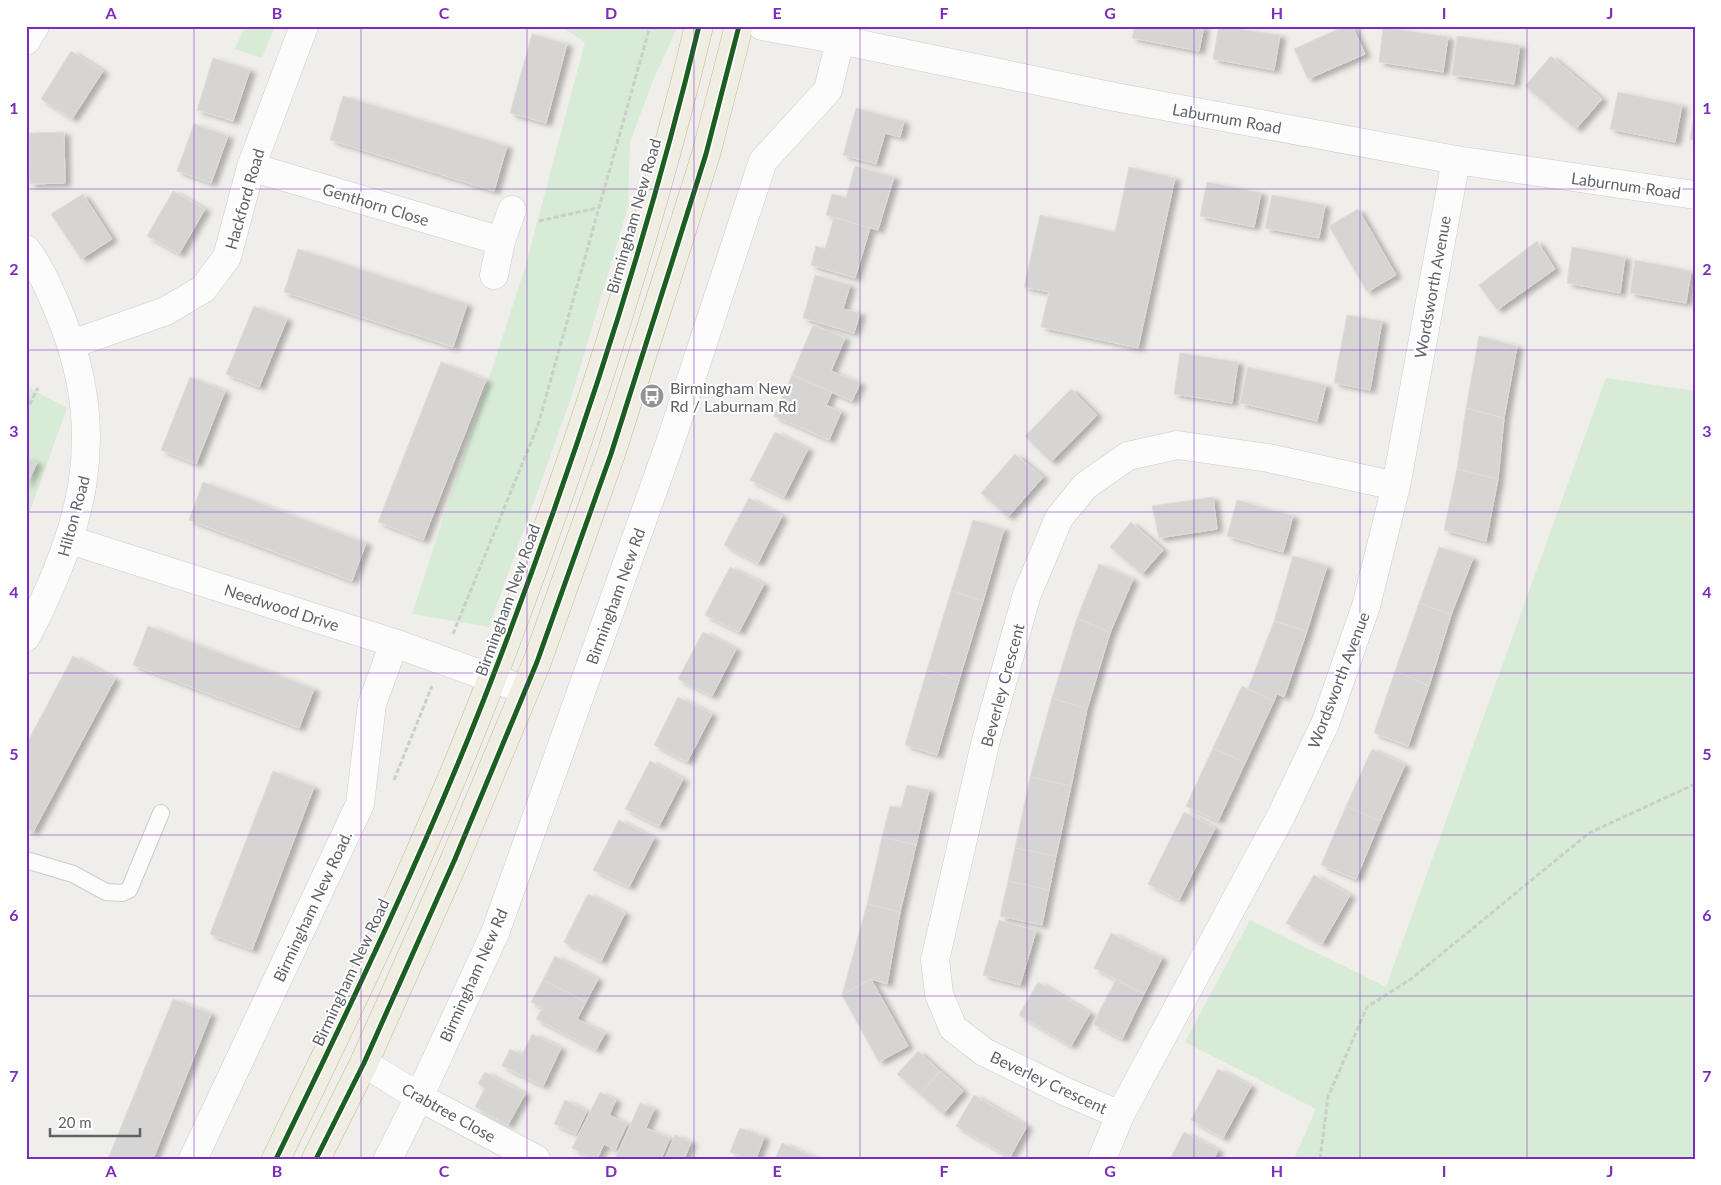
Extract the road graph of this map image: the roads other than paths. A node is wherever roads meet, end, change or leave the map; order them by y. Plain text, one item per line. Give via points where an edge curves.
1 (35, 26) edge
2 (304, 26) edge
3 (699, 26) edge
4 (739, 26) edge
5 (762, 26) edge
6 (841, 33) edge
7 (26, 41) edge
8 (1456, 160) junction
9 (251, 167) junction
10 (1695, 195) edge
11 (26, 249) edge
12 (494, 275) dead end
13 (72, 344) junction
14 (1396, 486) junction
15 (70, 540) junction
16 (26, 637) edge
17 (394, 643) junction
18 (492, 678) junction
19 (525, 690) junction
20 (161, 813) dead end
21 (26, 860) edge
22 (364, 1063) junction
23 (419, 1097) junction
24 (1120, 1115) junction
25 (193, 1159) edge
26 (276, 1159) edge
27 (316, 1159) edge
28 (388, 1159) edge
29 (536, 1159) edge
30 (1102, 1159) edge

1 - 7 street
2 - 9 street, Hackford Road
3 - 18 highway, Birmingham New Road via 637,251 577,445
4 - 19 highway via 706,154 620,426
5 - 6 street, Laburnum Road
6 - 8 street, Laburnum Road via 1115,97
6 - 23 street, Birmingham New Rd via 828,90 763,161 671,440 494,933
8 - 10 street, Laburnum Road
8 - 14 street, Wordsworth Avenue
9 - 12 street, Genthorn Close via 506,226
9 - 13 street, Hackford Road via 227,257 203,289 166,311
11 - 13 street, Hilton Road via 55,302
13 - 15 street, Hilton Road via 84,398 87,454 83,492
14 - 24 street, Wordsworth Avenue via 1366,606 1325,724 1281,816
14 - 24 street, Beverley Crescent via 1268,458 1177,445 1128,456 1085,486 1059,518 1027,594 994,713 935,960 939,994 952,1028 984,1052
15 - 16 street, Hilton Road
15 - 17 street, Needwood Drive
17 - 18 street, Needwood Drive
17 - 25 street, Birmingham New Road. via 372,704 360,804
18 - 19 street, Needwood Drive
18 - 26 highway, Birmingham New Road via 372,958
19 - 22 highway
20 - 21 lane via 129,890 122,893 106,892 72,874
22 - 23 street, Crabtree Close
22 - 27 highway
23 - 28 street, Birmingham New Rd
23 - 29 street, Crabtree Close
24 - 30 street, Wordsworth Avenue

